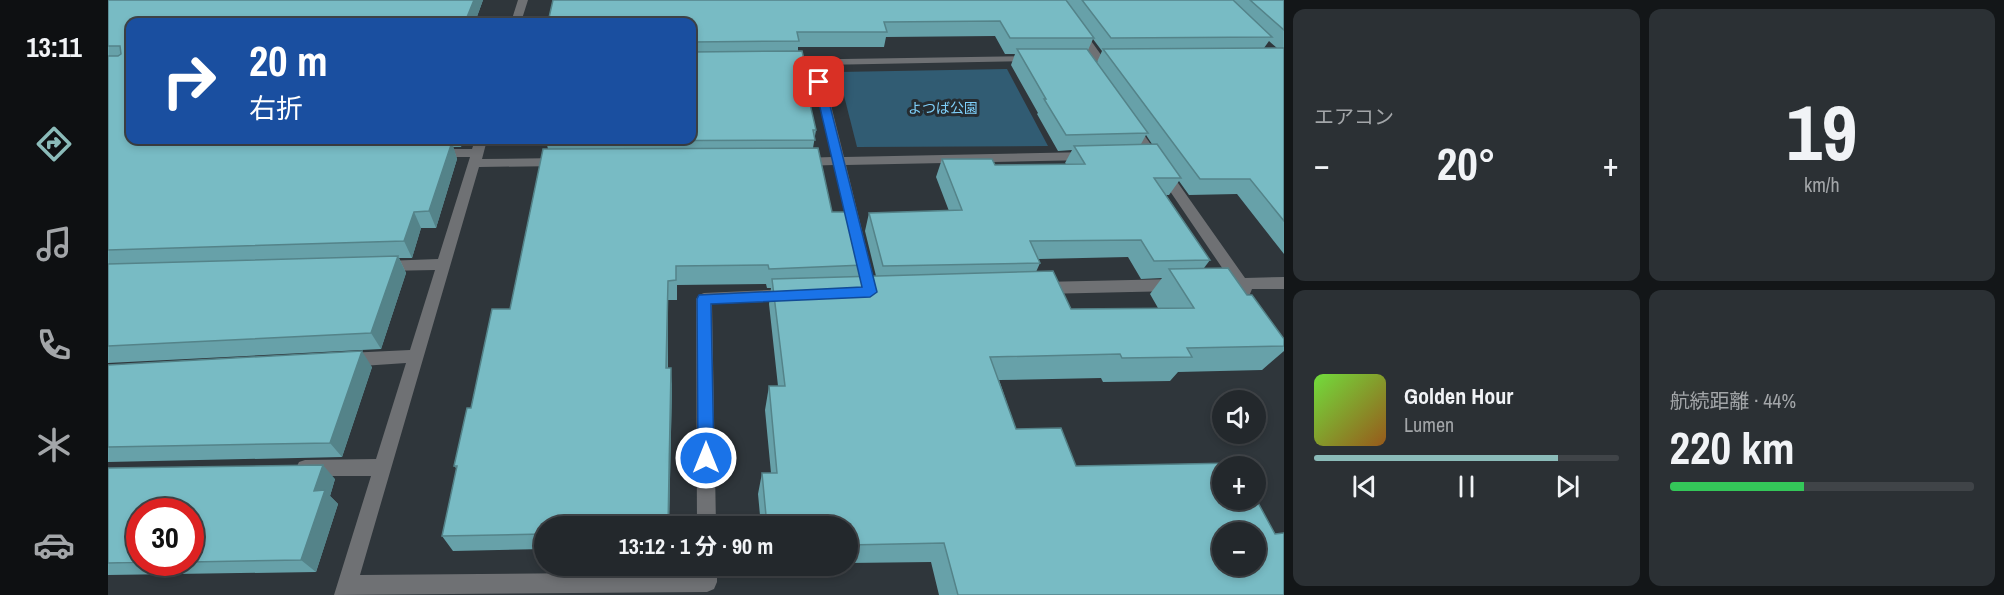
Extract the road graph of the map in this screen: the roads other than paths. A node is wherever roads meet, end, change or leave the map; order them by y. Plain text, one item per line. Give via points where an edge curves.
1 (523, 0) edge
2 (1057, 0) edge
3 (517, 18) edge
4 (1049, 59) edge
5 (770, 62) edge
6 (815, 62) junction
7 (1091, 69) edge
8 (1125, 117) edge
9 (477, 152) edge
10 (418, 153) edge
11 (1105, 156) edge
12 (580, 162) edge
13 (791, 162) edge
14 (838, 162) junction
15 (444, 264) junction
16 (372, 266) edge
17 (1284, 283) edge
18 (1241, 284) junction
19 (1025, 289) edge
20 (870, 292) edge
21 (799, 295) edge
22 (1253, 302) edge
23 (416, 356) junction
24 (333, 360) edge
25 (383, 467) junction
26 (287, 469) edge
27 (706, 516) edge
28 (707, 576) edge
29 (346, 590) edge

1 - 3 street
2 - 7 street via 1105,59 1084,59
4 - 6 street
5 - 6 street
6 - 14 street
8 - 18 street via 1146,155
9 - 10 street
9 - 12 street
9 - 15 street
11 - 14 street
13 - 14 street
14 - 20 street
15 - 16 street
15 - 23 street
17 - 18 street
18 - 19 street
18 - 22 street
21 - 27 street via 704,299
23 - 24 street
23 - 25 street
25 - 26 street
25 - 29 street
28 - 29 street via 707,582

